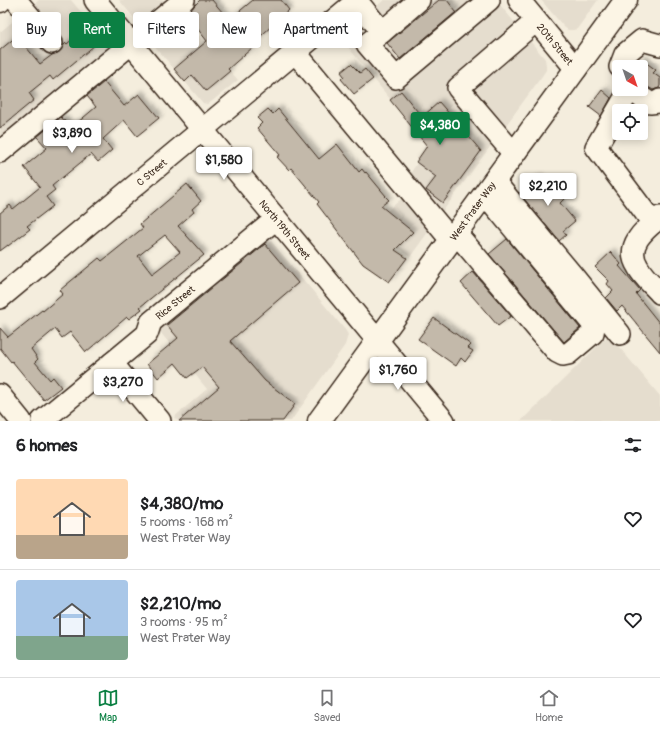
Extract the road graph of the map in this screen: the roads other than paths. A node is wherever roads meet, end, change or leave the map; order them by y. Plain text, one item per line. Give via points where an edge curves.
1 (16, 0) edge
2 (95, 0) edge
3 (184, 0) edge
4 (419, 0) edge
5 (519, 0) edge
6 (626, 0) edge
7 (358, 1) edge
8 (476, 4) edge
9 (26, 12) edge
10 (536, 21) junction
11 (382, 32) junction
12 (600, 35) junction
13 (132, 44) junction
14 (660, 45) edge
15 (295, 52) junction
16 (622, 60) edge
17 (576, 69) junction
18 (626, 96) edge
19 (640, 96) edge
20 (660, 100) edge
21 (204, 130) junction
22 (0, 152) edge
23 (514, 154) junction
24 (489, 187) junction
25 (276, 219) junction
26 (656, 220) edge
27 (453, 237) junction
28 (660, 293) edge
29 (0, 298) edge
30 (620, 334) dead end
31 (377, 340) junction
32 (112, 363) junction
33 (0, 396) edge
34 (21, 421) edge
35 (42, 421) edge
36 (160, 421) edge
37 (319, 421) edge
38 (444, 421) edge

1 - 9 street
2 - 13 street, North 19th Street
3 - 13 street
4 - 11 street
5 - 10 street, 20th Street
6 - 12 main road, West Prater Way
7 - 11 street
7 - 15 street, C Street
8 - 11 street via 396,78 368,44
10 - 17 street, 20th Street
10 - 23 street via 458,88
12 - 16 street
12 - 17 main road, West Prater Way
13 - 21 street, North 19th Street
13 - 22 street
14 - 16 street via 642,40
15 - 21 street, C Street
15 - 27 street
17 - 23 main road, West Prater Way
18 - 26 street via 596,147
19 - 20 street via 650,103
21 - 25 street, North 19th Street
21 - 29 street, C Street
23 - 24 main road, West Prater Way
24 - 27 main road, West Prater Way
24 - 27 street via 591,322 594,327 593,333 568,354 557,352
24 - 30 street via 574,276
25 - 31 street, North 19th Street
25 - 32 street, Rice Street via 152,322 148,334
26 - 28 street via 637,239 632,254 637,267
27 - 31 main road, West Prater Way
31 - 37 main road, West Prater Way
31 - 38 street, North 19th Street
32 - 35 street, Rice Street
32 - 36 street
33 - 34 street

